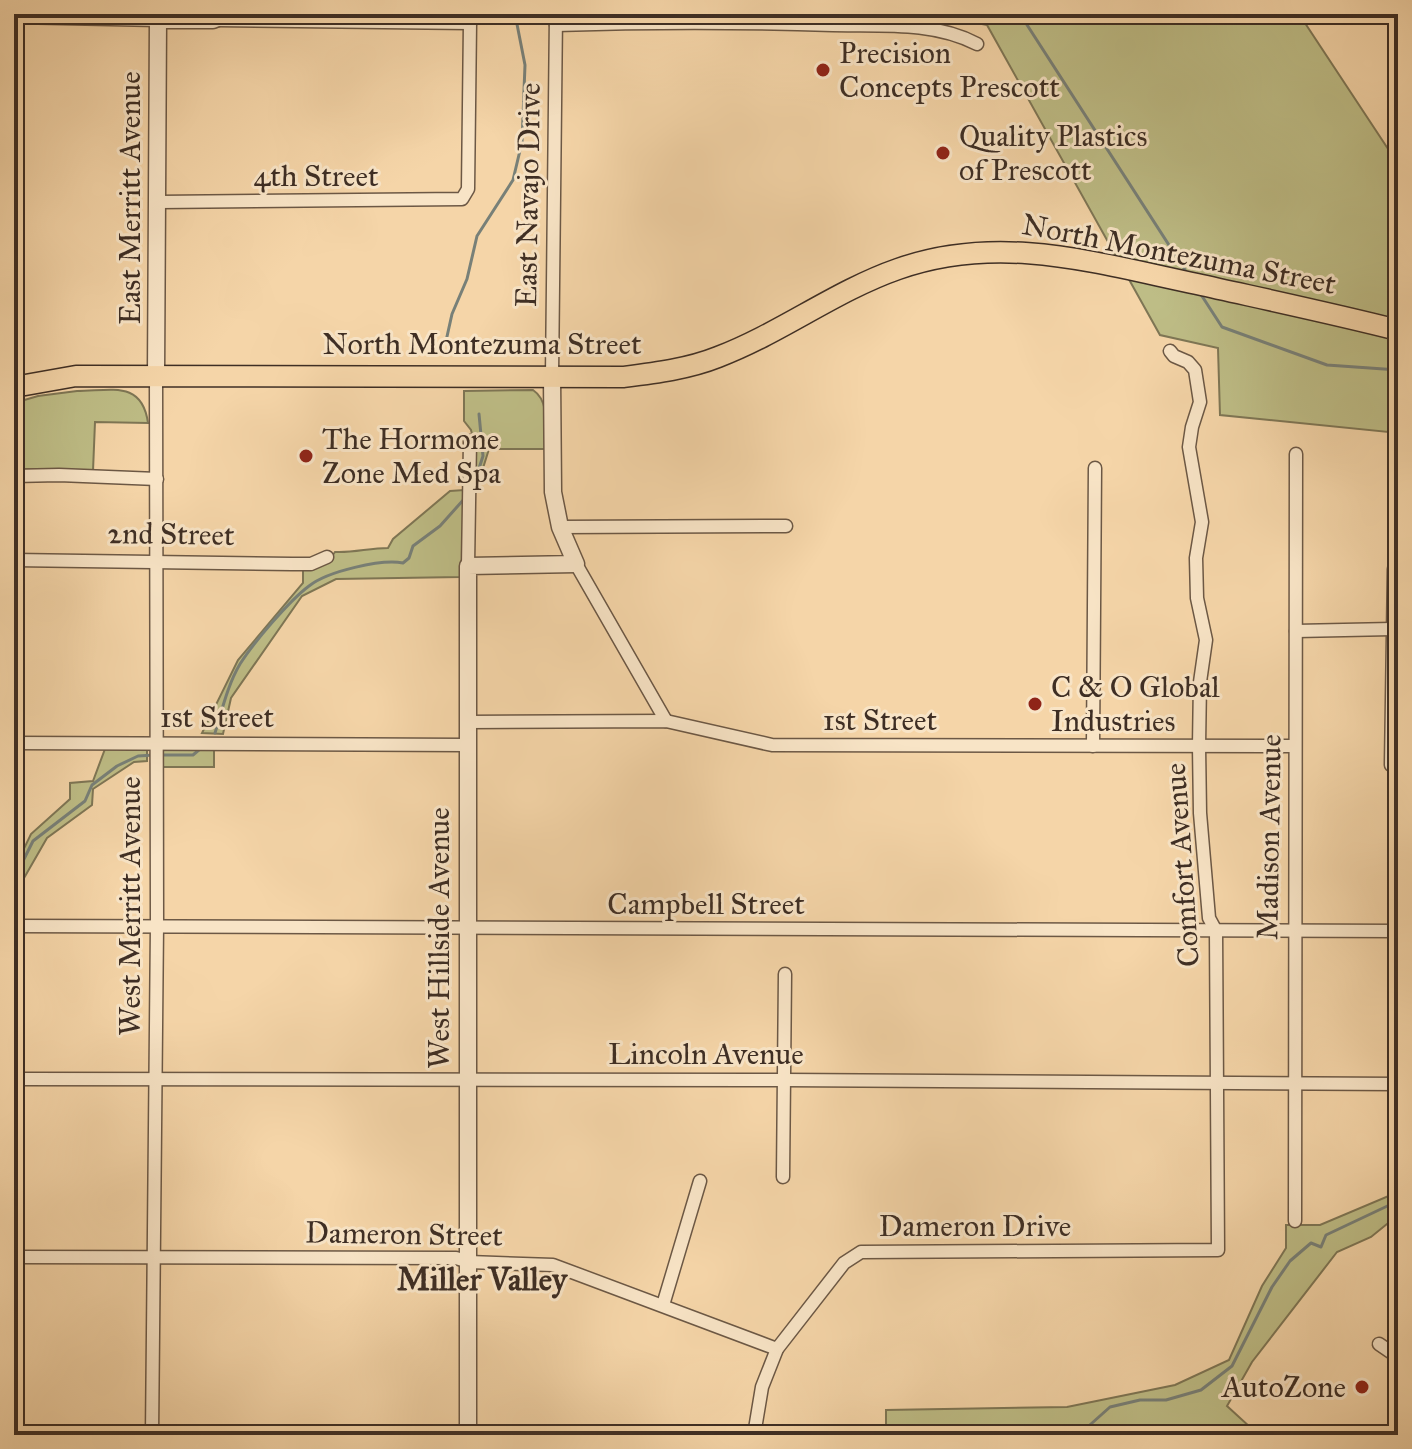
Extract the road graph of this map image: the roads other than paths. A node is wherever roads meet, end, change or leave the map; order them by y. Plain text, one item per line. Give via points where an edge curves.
1 (14, 17) edge
2 (158, 17) edge
3 (220, 17) edge
4 (473, 18) edge
5 (556, 19) edge
6 (977, 44) dead end
7 (159, 202) junction
8 (1398, 330) edge
9 (1170, 351) dead end
10 (156, 376) junction
11 (552, 376) junction
12 (14, 387) edge
13 (470, 441) dead end
14 (1296, 454) dead end
15 (1095, 468) dead end
16 (14, 476) edge
17 (157, 479) junction
18 (786, 526) dead end
19 (560, 527) junction
20 (327, 557) dead end
21 (14, 560) edge
22 (158, 561) junction
23 (576, 564) junction
24 (468, 566) junction
25 (1394, 569) dead end
26 (1392, 629) junction
27 (1296, 631) junction
28 (666, 721) junction
29 (467, 722) junction
30 (14, 743) edge
31 (156, 745) junction
32 (467, 745) junction
33 (1093, 746) junction
34 (1199, 746) junction
35 (1295, 746) junction
36 (1391, 765) dead end
37 (157, 925) junction
38 (14, 926) edge
39 (467, 929) junction
40 (1216, 931) junction
41 (1398, 931) edge
42 (1293, 932) junction
43 (785, 974) dead end
44 (14, 1079) edge
45 (155, 1079) junction
46 (784, 1080) junction
47 (467, 1081) junction
48 (1294, 1083) junction
49 (1217, 1084) junction
50 (1398, 1084) edge
51 (783, 1177) dead end
52 (700, 1181) dead end
53 (1295, 1221) dead end
54 (1218, 1250) joint
55 (14, 1257) edge
56 (154, 1257) junction
57 (469, 1262) junction
58 (663, 1305) junction
59 (1379, 1344) dead end
60 (777, 1349) junction
61 (1398, 1357) edge
62 (14, 1435) edge
63 (42, 1435) edge
64 (152, 1435) edge
65 (468, 1435) edge
66 (754, 1435) edge

1 - 2 street
2 - 3 street
2 - 7 street, East Merritt Avenue
3 - 4 street
4 - 7 street, 4th Street via 468,189 462,199
5 - 6 street via 915,27 961,35
5 - 11 street, East Navajo Drive
7 - 10 street, East Merritt Avenue
8 - 11 main road, North Montezuma Street via 1102,264 1031,251 976,252 882,275 718,357 671,371
9 - 34 street, Comfort Avenue via 1195,370 1200,402 1189,447 1202,522 1197,598 1206,640
10 - 11 main road, North Montezuma Street
10 - 12 main road, North Montezuma Street via 76,376
10 - 17 street, West Merritt Avenue
11 - 19 street via 553,492
13 - 24 street, West Hillside Avenue
14 - 27 street, Madison Avenue
15 - 33 street
16 - 17 street
17 - 22 street, West Merritt Avenue
18 - 19 street
19 - 23 street
20 - 22 street, 2nd Street via 311,564
21 - 22 street, 2nd Street
22 - 31 street, West Merritt Avenue
23 - 24 street
23 - 28 street
24 - 29 street, West Hillside Avenue
25 - 26 street
26 - 27 street
26 - 36 street
27 - 35 street, Madison Avenue
28 - 29 street, 1st Street
28 - 33 street, 1st Street via 772,745
29 - 32 street, West Hillside Avenue
30 - 31 street, 1st Street
31 - 32 street, 1st Street
31 - 37 street, West Merritt Avenue
32 - 39 street, West Hillside Avenue
33 - 34 street, 1st Street
34 - 35 street, 1st Street
34 - 40 street, Comfort Avenue via 1209,918
35 - 42 street, Madison Avenue
37 - 38 street, Campbell Street
37 - 39 street, Campbell Street
37 - 45 street, West Merritt Avenue
39 - 40 street, Campbell Street
39 - 47 street, West Hillside Avenue
40 - 42 street, Campbell Street
40 - 49 street, Comfort Avenue
41 - 42 street, Campbell Street
42 - 48 street, Madison Avenue
43 - 46 street
44 - 45 street, Lincoln Avenue
45 - 47 street, Lincoln Avenue
45 - 56 street, West Merritt Avenue
46 - 47 street, Lincoln Avenue
46 - 49 street, Lincoln Avenue
46 - 51 street
47 - 57 street, West Hillside Avenue
48 - 49 street, Lincoln Avenue
48 - 50 street, Lincoln Avenue
48 - 53 street, Madison Avenue
49 - 54 street, Comfort Avenue
52 - 58 street
54 - 60 street, Dameron Drive via 861,1252 844,1263
55 - 56 street, Dameron Street
56 - 57 street, Dameron Street
56 - 64 street, West Merritt Avenue
57 - 58 street, Dameron Street via 553,1265
57 - 65 street, West Hillside Avenue
58 - 60 street, Dameron Street
59 - 61 street
60 - 66 street, Dameron Drive via 762,1387
62 - 63 street

